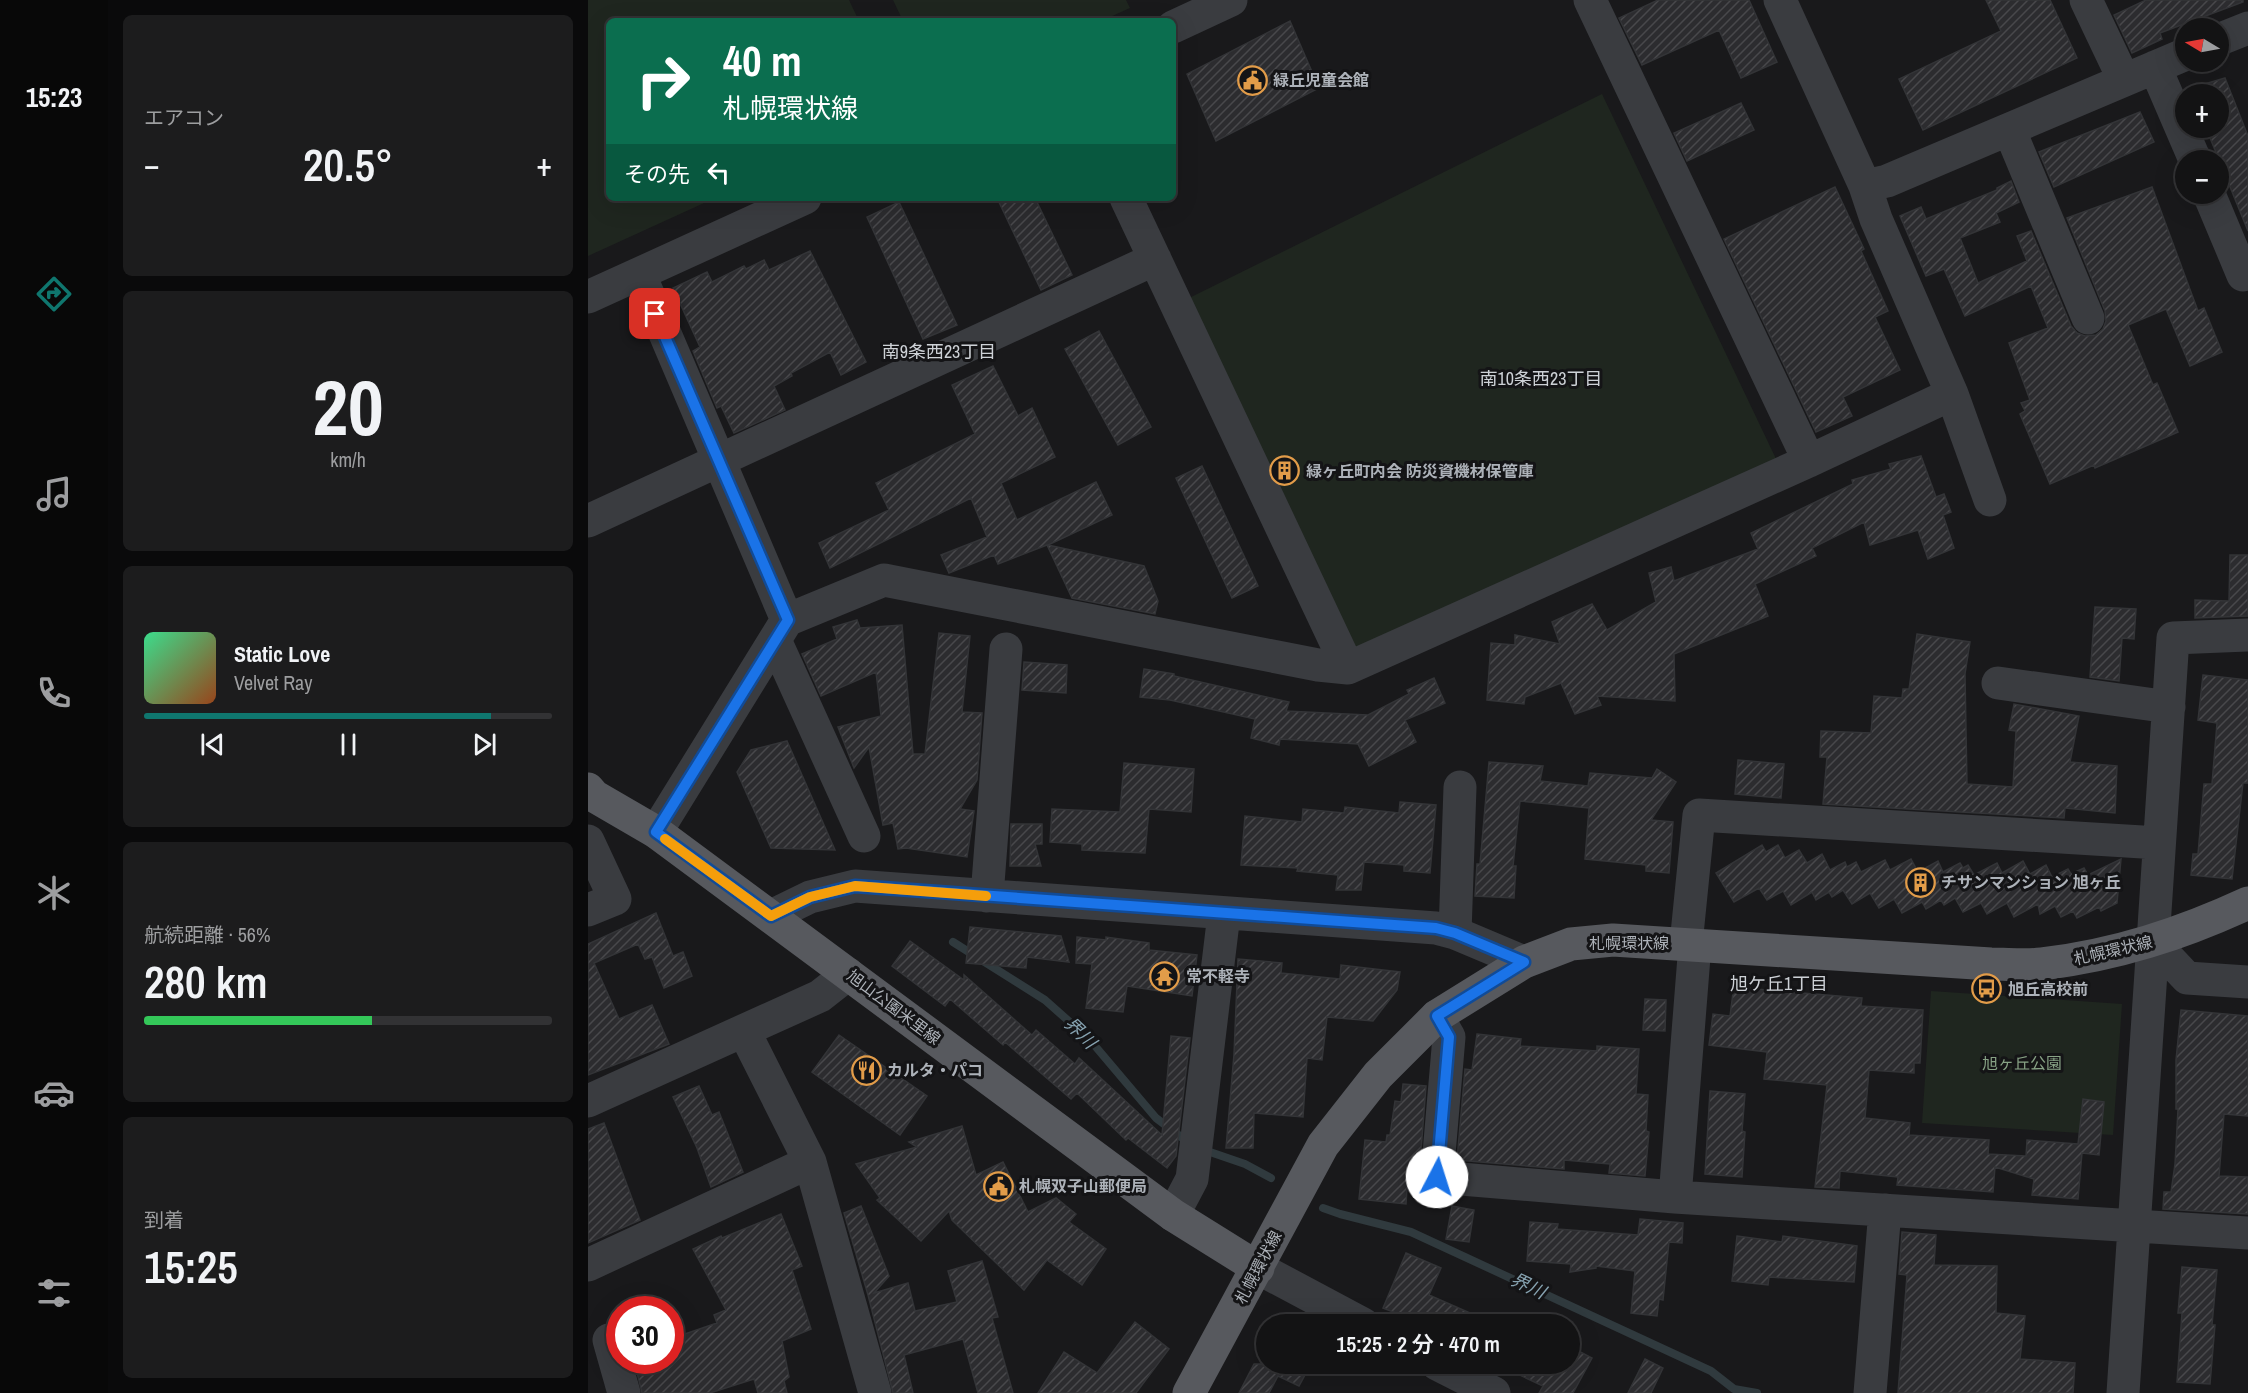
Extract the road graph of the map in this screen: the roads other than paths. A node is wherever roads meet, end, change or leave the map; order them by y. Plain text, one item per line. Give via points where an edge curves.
1 (1231, 0) edge
2 (1590, 0) edge
3 (1780, 0) edge
4 (2086, 0) edge
5 (1176, 26) edge
6 (2248, 28) edge
7 (2229, 36) edge
8 (2175, 59) edge
9 (2155, 67) junction
10 (2124, 80) junction
11 (2010, 131) junction
12 (2191, 150) edge
13 (1865, 186) junction
14 (799, 201) edge
15 (1127, 201) edge
16 (2212, 204) edge
17 (1155, 259) junction
18 (640, 275) junction
19 (2243, 275) dead end
20 (588, 297) edge
21 (2088, 318) dead end
22 (1952, 394) junction
23 (719, 461) junction
24 (1809, 461) junction
25 (1990, 500) dead end
26 (588, 521) edge
27 (781, 630) junction
28 (2248, 635) edge
29 (1006, 649) dead end
30 (1348, 668) junction
31 (1998, 683) dead end
32 (2169, 707) junction
33 (1460, 787) dead end
34 (590, 797) edge
35 (656, 832) junction
36 (864, 836) dead end
37 (588, 841) edge
38 (2159, 843) junction
39 (987, 896) junction
40 (2248, 903) edge
41 (588, 910) edge
42 (1224, 914) junction
43 (771, 916) junction
44 (1455, 933) junction
45 (2153, 942) junction
46 (1691, 944) junction
47 (1524, 962) junction
48 (848, 974) junction
49 (2248, 982) edge
50 (1437, 1016) junction
51 (744, 1031) junction
52 (588, 1101) edge
53 (810, 1161) junction
54 (1675, 1197) junction
55 (1886, 1210) junction
56 (1173, 1215) junction
57 (2134, 1226) junction
58 (2248, 1233) edge
59 (588, 1265) edge
60 (1258, 1268) junction
61 (1344, 1314) edge
62 (619, 1374) edge
63 (1457, 1374) edge
64 (624, 1393) edge
65 (875, 1393) edge
66 (1189, 1393) edge
67 (1494, 1393) edge
68 (1870, 1393) edge
69 (2123, 1393) edge

1 - 5 street
2 - 24 street
3 - 13 street
4 - 10 street
6 - 7 street
8 - 9 street
9 - 10 street
9 - 12 street
10 - 11 street
11 - 13 street via 1887,181
11 - 21 street
13 - 22 street
14 - 18 street
15 - 17 street
16 - 19 street
17 - 23 street
17 - 30 street
18 - 20 street
18 - 23 street
22 - 24 street
22 - 25 street
23 - 26 street
23 - 27 street
24 - 30 street
27 - 30 street via 884,580
27 - 35 street
27 - 36 street
28 - 32 street via 2173,638
29 - 39 street
31 - 32 street
32 - 38 street
33 - 44 street
34 - 35 main road, 旭山公園米里線
35 - 43 main road, 旭山公園米里線
37 - 41 street via 615,899
38 - 45 street
38 - 46 street via 1699,815
39 - 42 street
39 - 43 street via 855,886 810,897
40 - 45 main road, 札幌環状線
42 - 44 street via 1436,928
42 - 56 street via 1192,1179
43 - 48 main road, 旭山公園米里線
44 - 47 street
45 - 46 main road, 札幌環状線 via 2039,964
45 - 49 street via 2187,978
45 - 57 street
46 - 47 main road, 札幌環状線 via 1613,940 1571,944
46 - 54 street
47 - 50 main road, 札幌環状線
48 - 51 street via 820,996
48 - 56 main road, 旭山公園米里線
50 - 54 street via 1449,1037 1437,1177
50 - 60 main road, 札幌環状線 via 1378,1075 1323,1145
51 - 52 street
51 - 53 street
53 - 59 street
53 - 65 street
54 - 55 street
55 - 57 street
55 - 68 street
56 - 60 main road, 旭山公園米里線
57 - 58 street
57 - 69 street
60 - 61 street
60 - 66 main road, 札幌環状線
62 - 64 street
63 - 67 street

